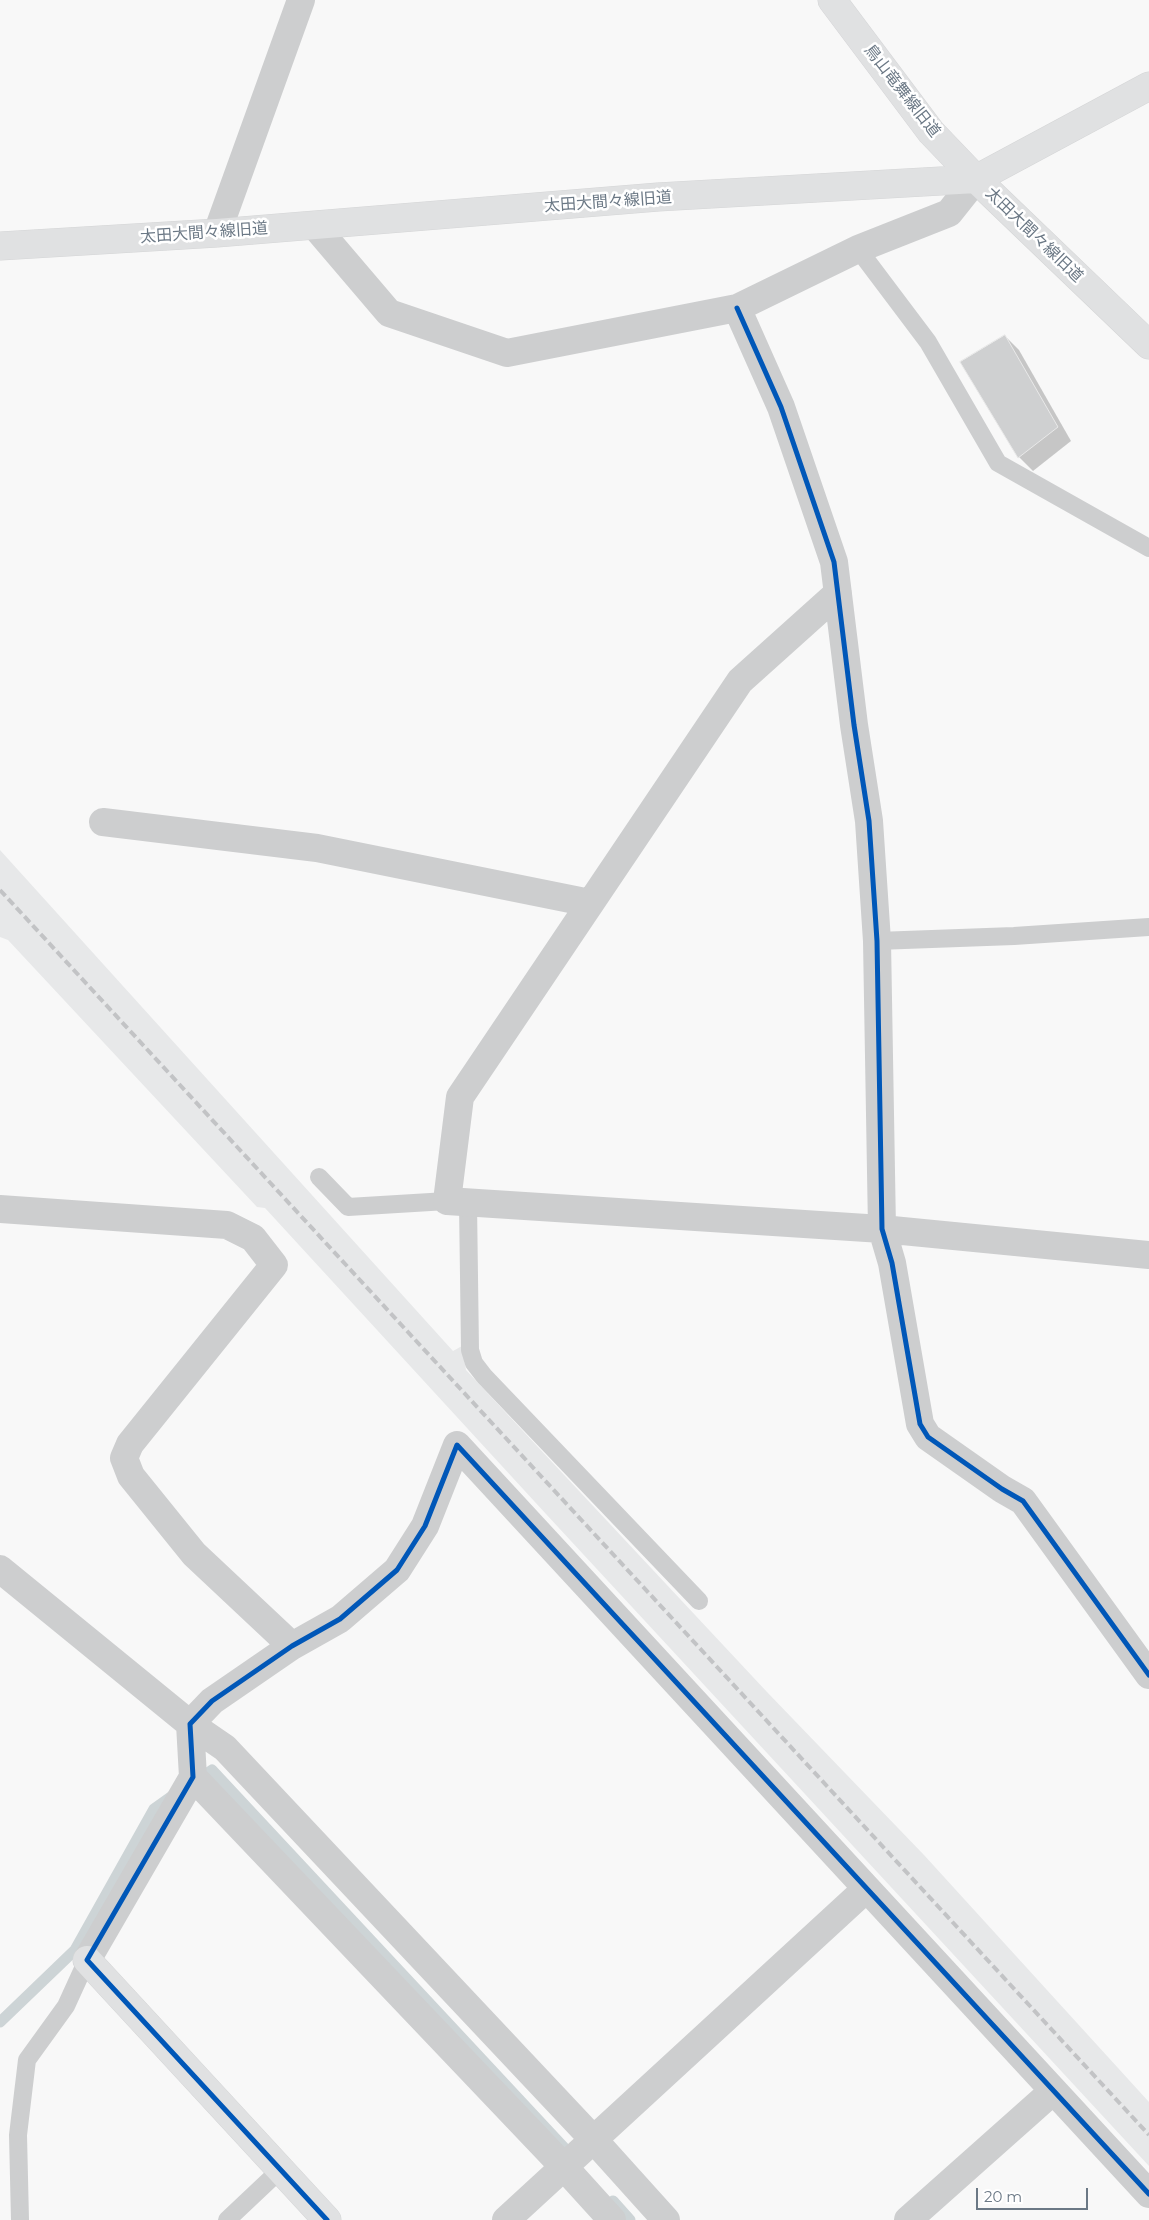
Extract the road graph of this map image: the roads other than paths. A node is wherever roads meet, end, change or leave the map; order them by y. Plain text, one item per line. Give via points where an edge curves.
1 (301, 0) edge
2 (832, 0) edge
3 (1149, 86) edge
4 (976, 179) junction
5 (314, 225) junction
6 (217, 233) junction
7 (0, 246) edge
8 (858, 248) junction
9 (737, 308) junction
10 (1149, 345) edge
11 (1149, 548) edge
12 (838, 593) junction
13 (103, 822) dead end
14 (590, 903) junction
15 (1149, 927) edge
16 (877, 941) junction
17 (319, 1177) dead end
18 (457, 1202) junction
19 (0, 1209) edge
20 (882, 1229) junction
21 (1149, 1255) edge
22 (0, 1569) edge
23 (699, 1601) dead end
24 (292, 1646) junction
25 (1149, 1675) edge
26 (190, 1724) junction
27 (193, 1776) junction
28 (866, 1889) junction
29 (87, 1960) junction
30 (1053, 2091) junction
31 (593, 2139) junction
32 (564, 2167) junction
33 (280, 2170) junction
34 (1149, 2194) edge
35 (20, 2220) edge
36 (227, 2220) edge
37 (327, 2220) edge
38 (506, 2220) edge
39 (612, 2220) edge
40 (666, 2220) edge
41 (908, 2220) edge

1 - 6 street
2 - 4 street, 鳥山竜舞線旧道 via 931,132
3 - 4 street
4 - 5 street, 太田大間々線旧道 via 658,197
4 - 8 street via 949,213
4 - 10 street, 太田大間々線旧道
5 - 6 street, 太田大間々線旧道
5 - 9 street via 389,314 507,353
6 - 7 street, 太田大間々線旧道
8 - 9 street
8 - 11 lane via 928,342 998,463
9 - 12 street via 784,416 834,562
12 - 14 street via 740,681
12 - 16 street via 869,821
13 - 14 street via 317,848
14 - 18 street via 460,1097
15 - 16 lane
16 - 20 street
17 - 18 lane via 348,1207
18 - 20 street
18 - 23 lane via 470,1350 474,1363
19 - 24 street via 227,1224 253,1238 274,1265 130,1444 124,1458 131,1476 194,1554
20 - 21 street
20 - 25 street via 892,1263 920,1424 928,1437 1023,1501
22 - 26 street
24 - 26 street via 212,1701
24 - 28 street via 340,1619 397,1570 425,1526 457,1445
26 - 27 street
26 - 31 street via 225,1748
27 - 29 street
27 - 32 street
28 - 30 street
28 - 31 street
29 - 33 street
29 - 35 lane via 66,2006 27,2060 18,2135
30 - 34 street
30 - 41 street
31 - 32 street
31 - 40 street
32 - 38 street
32 - 39 street
33 - 36 lane
33 - 37 street

